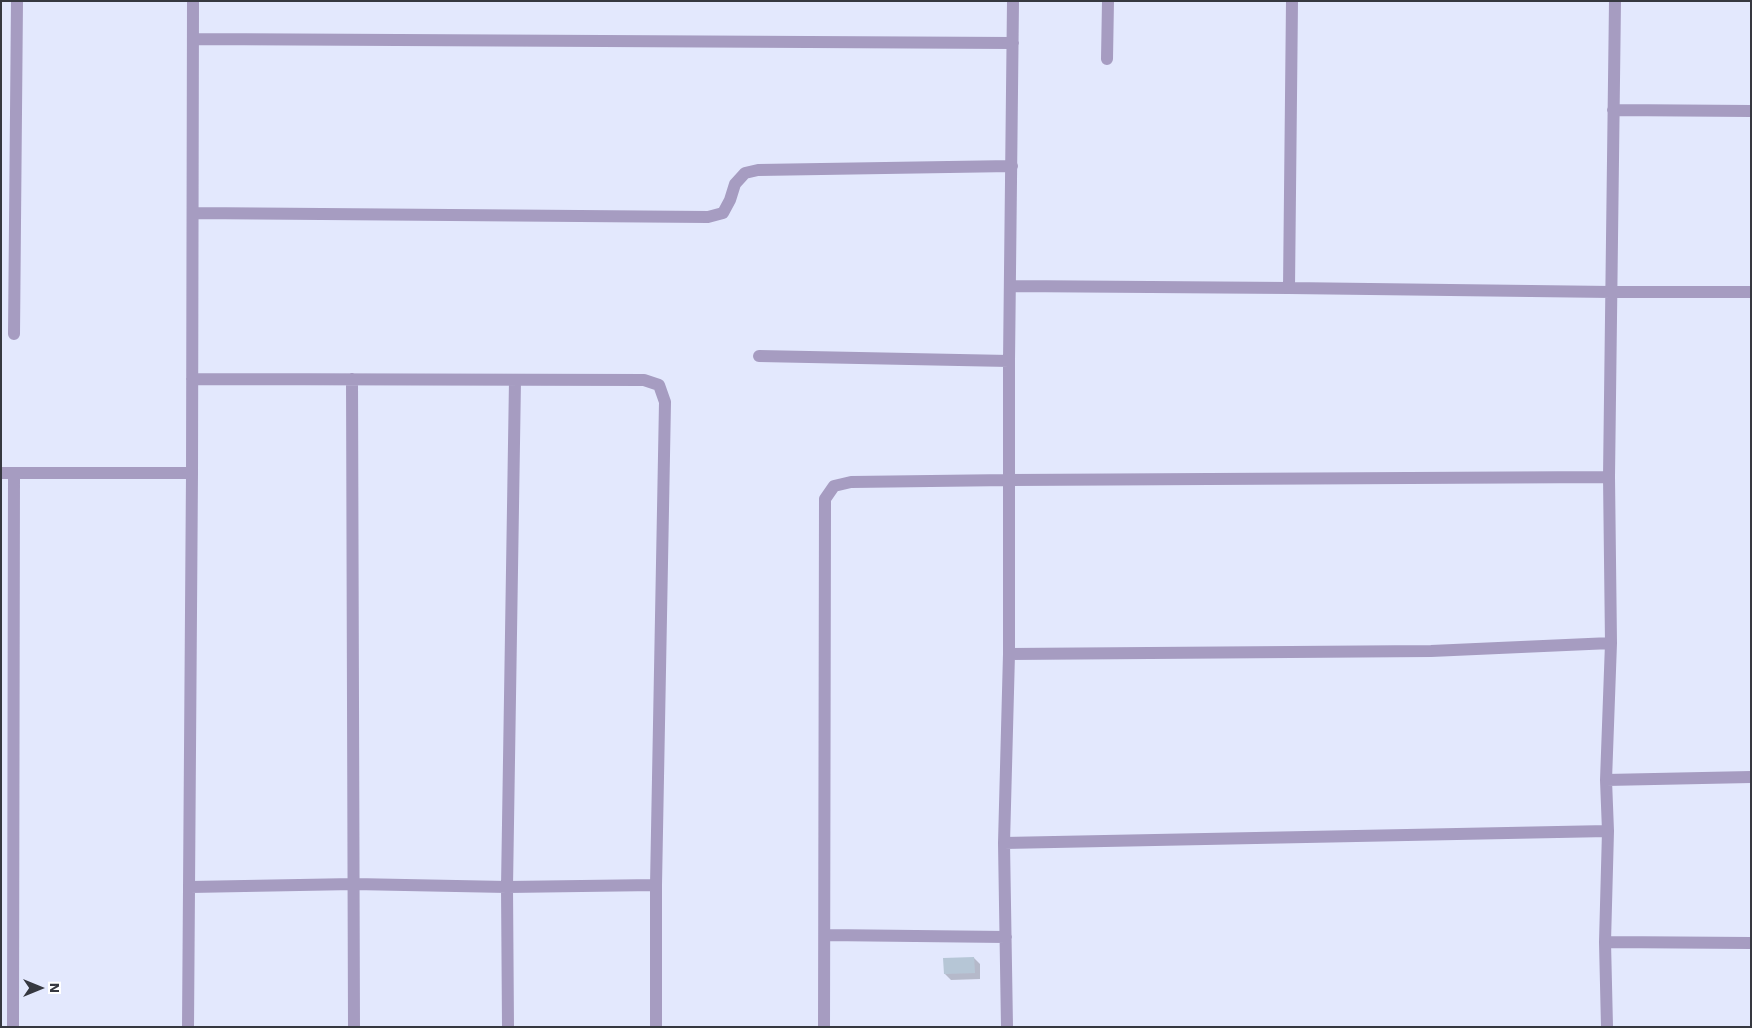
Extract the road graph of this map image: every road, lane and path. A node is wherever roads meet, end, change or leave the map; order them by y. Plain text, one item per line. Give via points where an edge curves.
1 (17, 1) edge
2 (193, 1) edge
3 (1013, 1) edge
4 (1108, 1) edge
5 (1292, 1) edge
6 (1615, 1) edge
7 (193, 39) junction
8 (1013, 44) junction
9 (1107, 59) dead end
10 (1613, 110) junction
11 (1751, 111) edge
12 (1012, 166) junction
13 (193, 213) junction
14 (1011, 286) junction
15 (1289, 288) junction
16 (1611, 292) junction
17 (1751, 292) edge
18 (14, 334) dead end
19 (759, 356) dead end
20 (1009, 361) junction
21 (192, 379) junction
22 (352, 379) junction
23 (515, 380) junction
24 (192, 472) junction
25 (8, 473) edge
26 (1609, 478) junction
27 (1010, 480) junction
28 (1611, 643) junction
29 (1008, 654) junction
30 (1751, 777) edge
31 (1606, 780) junction
32 (1608, 831) junction
33 (1004, 843) junction
34 (354, 884) junction
35 (656, 885) junction
36 (190, 887) junction
37 (507, 887) junction
38 (825, 935) junction
39 (1006, 937) junction
40 (1605, 942) junction
41 (1751, 943) edge
42 (13, 1027) edge
43 (188, 1027) edge
44 (354, 1027) edge
45 (508, 1027) edge
46 (656, 1027) edge
47 (824, 1027) edge
48 (1007, 1027) edge
49 (1607, 1027) edge

1 - 18 street
2 - 7 street
3 - 8 street
4 - 9 street
5 - 15 street
6 - 10 street
7 - 8 street
7 - 13 street
8 - 12 street
10 - 11 street
10 - 16 street
12 - 13 street via 758,170 745,173 735,184 723,213 708,217
12 - 14 street
13 - 21 street
14 - 15 street
14 - 20 street
15 - 16 street
16 - 17 street
16 - 26 street
19 - 20 street
20 - 27 street
21 - 22 street
21 - 24 street
22 - 23 street
22 - 34 street
23 - 35 street via 644,380 659,384 665,402
23 - 37 street
24 - 25 street
24 - 36 street
25 - 42 street
26 - 27 street
26 - 28 street
27 - 29 street
27 - 38 street via 851,482 834,486 825,499
28 - 29 street via 1431,651
28 - 31 street
29 - 33 street
30 - 31 street
31 - 32 street
32 - 33 street
32 - 40 street
33 - 39 street
34 - 36 street
34 - 37 street
34 - 44 street
35 - 37 street
35 - 46 street
36 - 43 street
37 - 45 street
38 - 39 street
38 - 47 street
39 - 48 street
40 - 41 street
40 - 49 street

